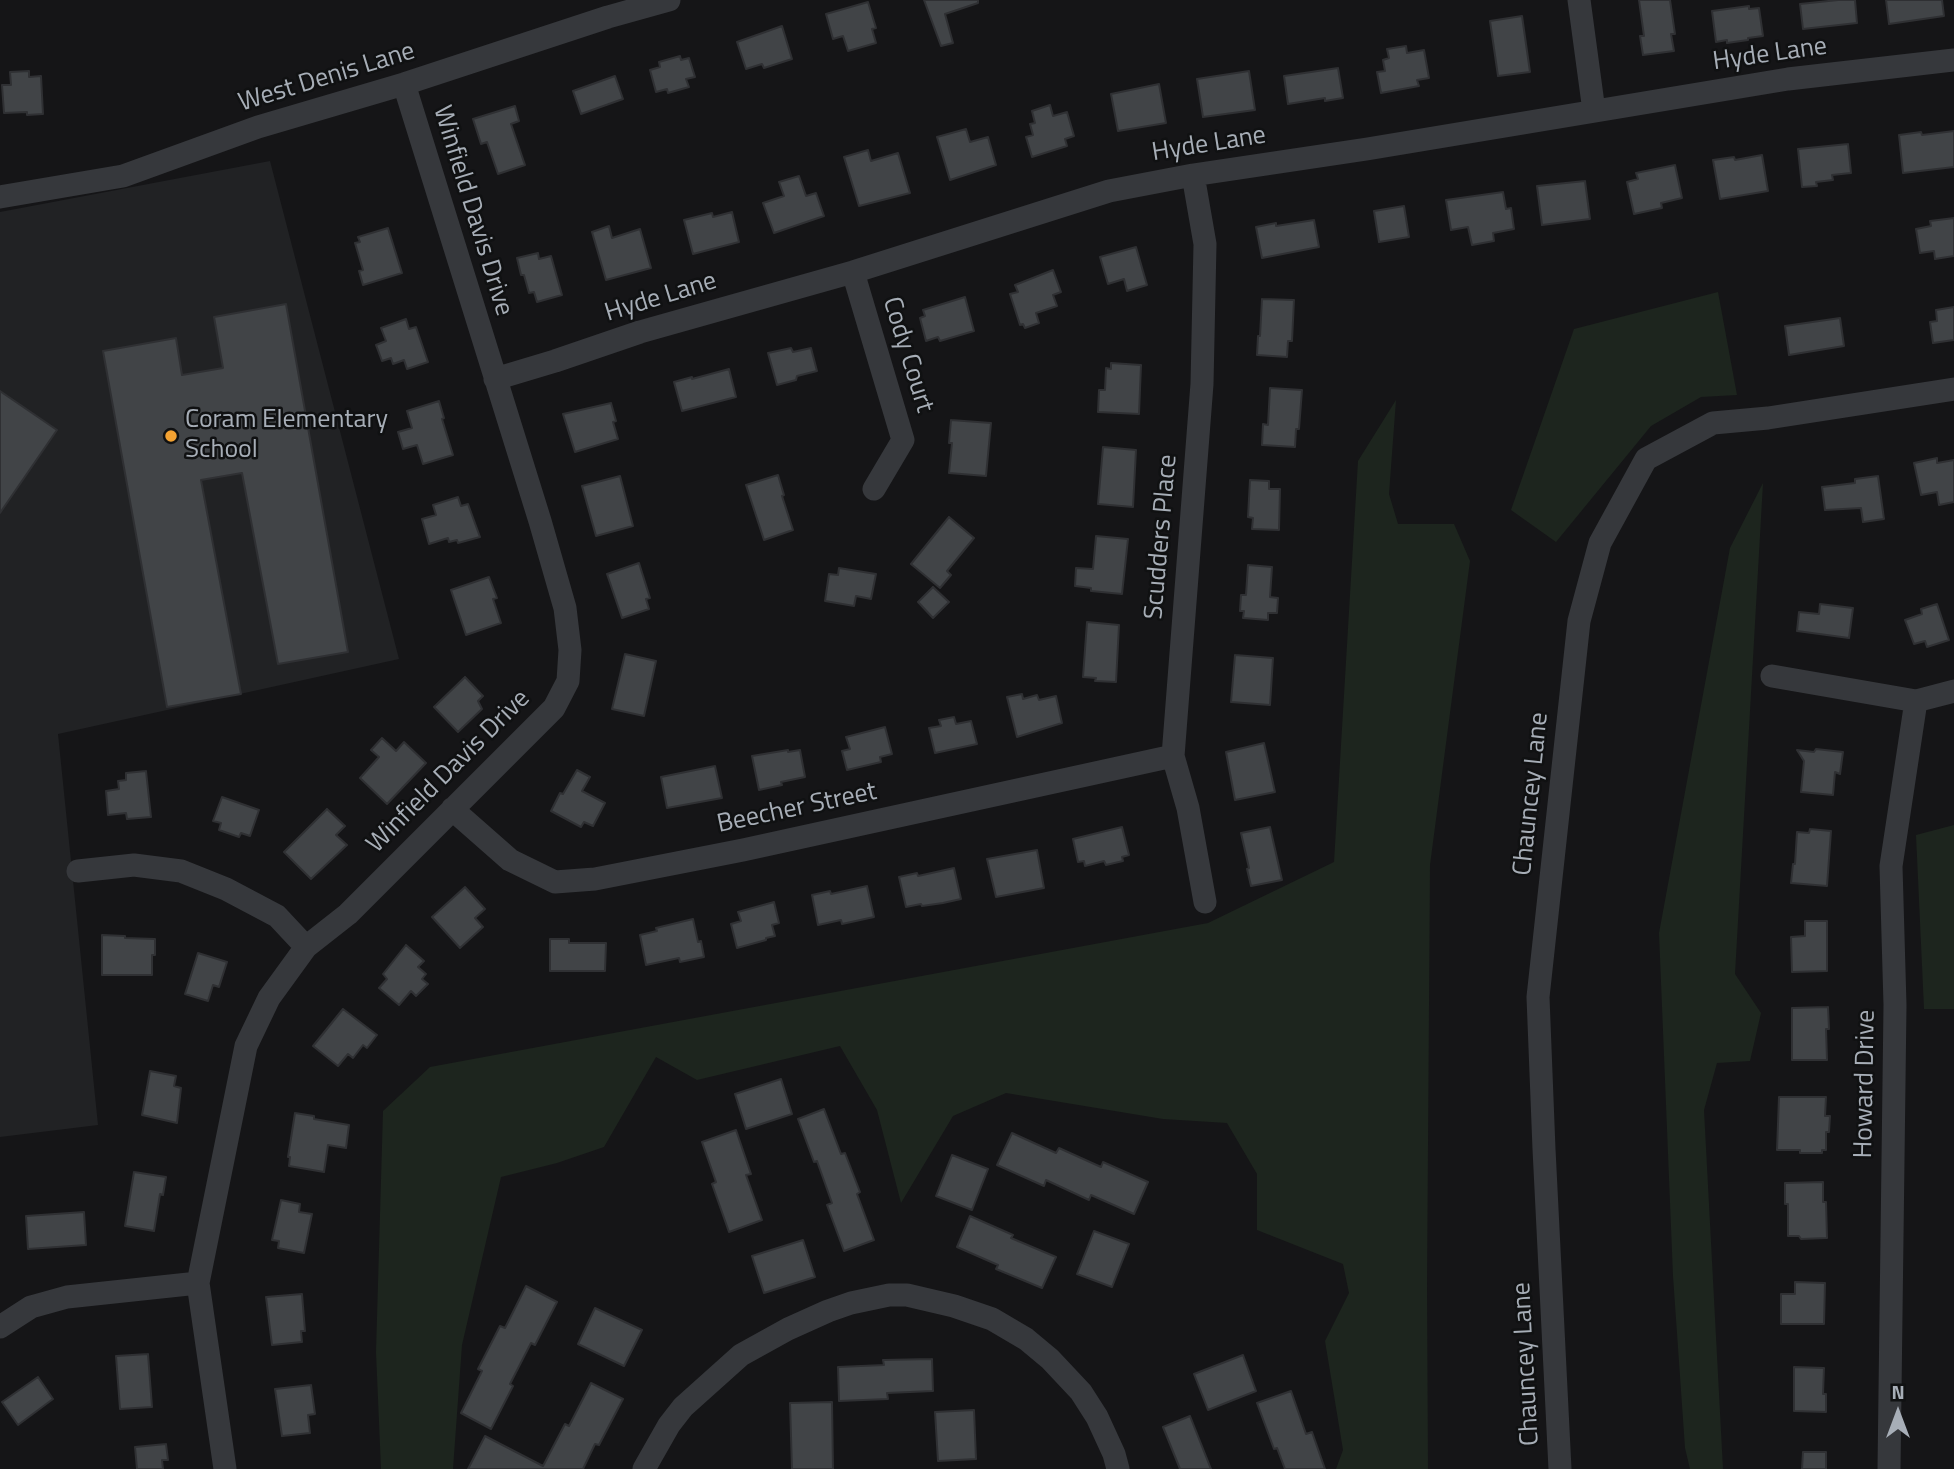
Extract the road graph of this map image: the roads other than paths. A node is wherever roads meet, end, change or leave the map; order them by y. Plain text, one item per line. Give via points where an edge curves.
1 (669, 0) edge
2 (1579, 0) edge
3 (607, 8) edge
4 (1954, 60) edge
5 (404, 84) junction
6 (1594, 111) junction
7 (1193, 175) junction
8 (0, 197) edge
9 (853, 272) junction
10 (495, 379) junction
11 (1954, 389) edge
12 (874, 489) dead end
13 (1772, 676) dead end
14 (1954, 691) edge
15 (1916, 701) junction
16 (1173, 756) junction
17 (453, 809) junction
18 (78, 871) dead end
19 (1205, 902) dead end
20 (306, 947) junction
21 (198, 1283) junction
22 (0, 1327) edge
23 (225, 1469) edge
24 (644, 1469) edge
25 (1118, 1469) edge
26 (1560, 1469) edge
27 (1889, 1469) edge

1 - 3 street, West Denis Lane
2 - 6 street
3 - 5 street, West Denis Lane
4 - 6 street, Hyde Lane via 1788,79
5 - 8 street, West Denis Lane via 258,127 123,176
5 - 10 street, Winfield Davis Drive
6 - 7 street, Hyde Lane
7 - 9 street, Hyde Lane via 1109,191
7 - 16 street, Scudders Place via 1205,244 1202,384
9 - 10 street, Hyde Lane via 640,332
9 - 12 street, Cody Court via 903,440
10 - 17 street, Winfield Davis Drive via 565,608 568,681 554,708
11 - 26 street, Chauncey Lane via 1713,424 1646,459 1600,543 1579,621 1538,997
13 - 15 street
14 - 15 street
15 - 27 street, Howard Drive via 1891,866 1895,1005
16 - 17 street, Beecher Street via 743,850 595,879 555,882 510,860
16 - 19 street, Scudders Place via 1188,808
17 - 20 street, Winfield Davis Drive via 348,914
18 - 20 street via 134,865 181,871 277,916
20 - 21 street, Winfield Davis Drive via 269,998 246,1046
21 - 22 street via 67,1297 31,1307
21 - 23 street, Winfield Davis Drive
24 - 25 street via 683,1407 741,1355 828,1311 867,1299 907,1295 992,1319 1036,1347 1081,1392 1097,1417

